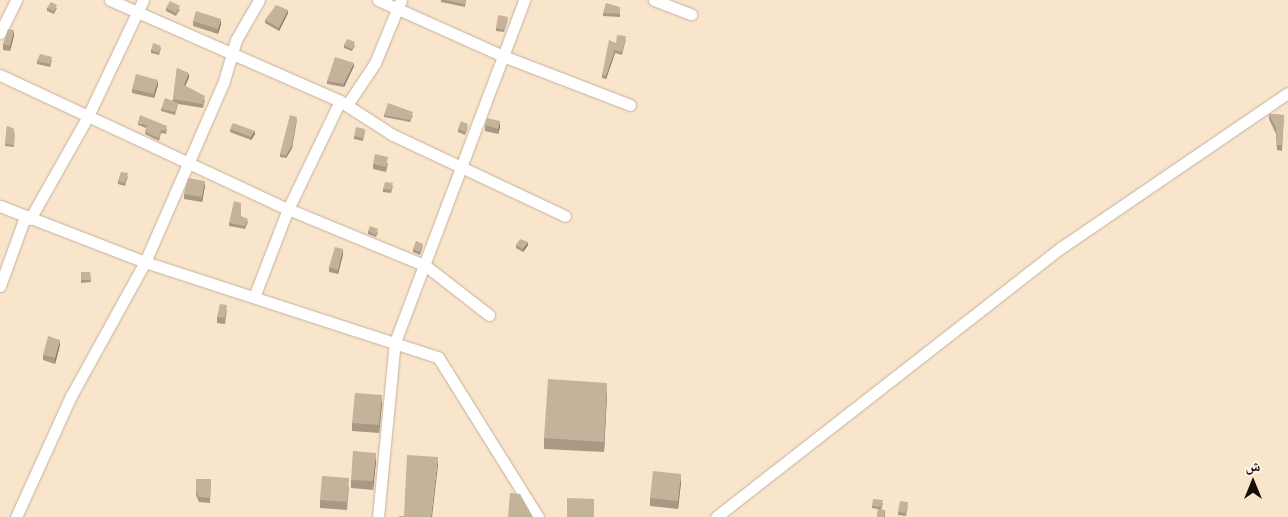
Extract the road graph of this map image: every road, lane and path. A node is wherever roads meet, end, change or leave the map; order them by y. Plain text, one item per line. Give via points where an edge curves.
1 (16, 0) edge
2 (110, 0) edge
3 (143, 0) edge
4 (259, 0) edge
5 (378, 0) edge
6 (524, 0) edge
7 (654, 0) edge
8 (400, 4) edge
9 (136, 12) junction
10 (691, 14) dead end
11 (0, 33) edge
12 (231, 55) junction
13 (503, 56) junction
14 (0, 75) edge
15 (1288, 93) edge
16 (344, 103) junction
17 (630, 105) dead end
18 (88, 116) junction
19 (188, 160) junction
20 (464, 167) junction
21 (0, 206) edge
22 (288, 209) junction
23 (565, 216) dead end
24 (28, 218) junction
25 (145, 262) junction
26 (426, 266) junction
27 (0, 286) edge
28 (254, 297) junction
29 (489, 315) dead end
30 (395, 342) junction
31 (16, 517) edge
32 (378, 517) edge
33 (538, 517) edge
34 (716, 517) edge

1 - 11 street
2 - 9 street
3 - 9 street
4 - 12 street
5 - 8 street
6 - 13 street
7 - 10 street
8 - 13 street
8 - 16 street via 366,81
9 - 12 street
9 - 18 street
12 - 16 street
12 - 19 street
13 - 17 street
13 - 20 street
14 - 18 street
15 - 34 street via 1062,247
16 - 20 street via 393,135
16 - 22 street
18 - 19 street
18 - 24 street
19 - 22 street
19 - 25 street
20 - 23 street
20 - 26 street
21 - 24 street
22 - 26 street
22 - 28 street
24 - 25 street
24 - 27 street
25 - 28 street
25 - 31 street via 71,396
26 - 29 street
26 - 30 street
28 - 30 street
30 - 32 street
30 - 33 street via 438,356

